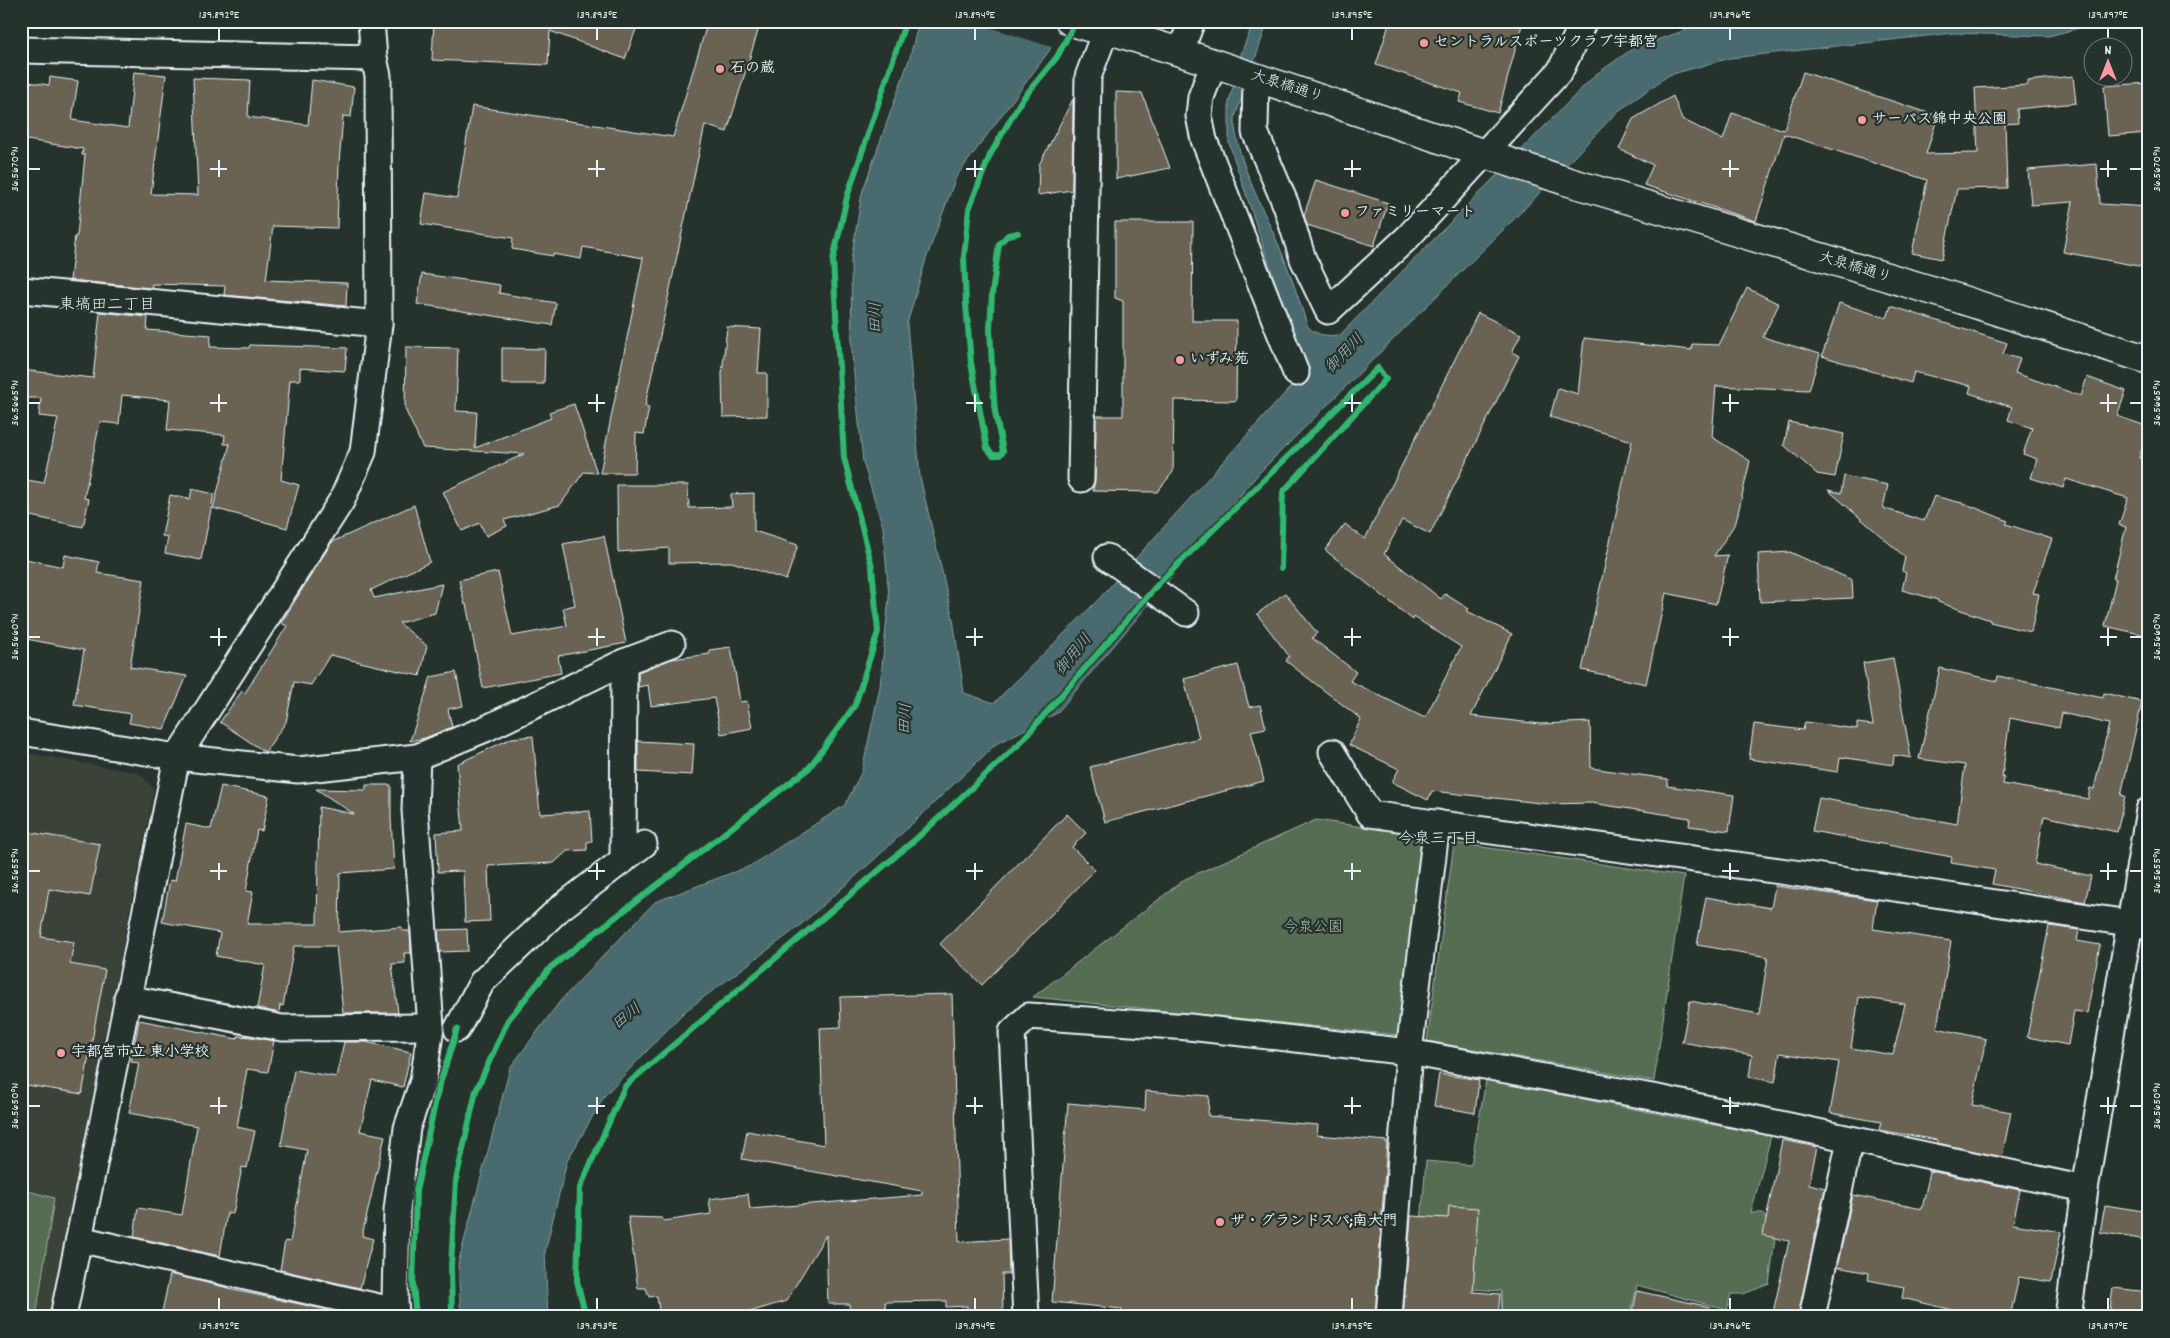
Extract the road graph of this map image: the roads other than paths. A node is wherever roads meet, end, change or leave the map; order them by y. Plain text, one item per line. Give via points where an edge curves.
1 (371, 21) edge
2 (1192, 21) edge
3 (1584, 21) edge
4 (1093, 25) edge
5 (21, 50) edge
6 (1180, 52) junction
7 (374, 58) junction
8 (1214, 63) junction
9 (1256, 78) junction
10 (1485, 152) junction
11 (21, 290) edge
12 (379, 324) junction
13 (2149, 360) edge
14 (1296, 373) dead end
15 (1081, 479) dead end
16 (1107, 558) dead end
17 (1186, 613) dead end
18 (672, 644) dead end
19 (624, 662) junction
20 (21, 732) edge
21 (1332, 752) dead end
22 (177, 757) junction
23 (417, 757) junction
24 (2149, 810) edge
25 (1437, 823) junction
26 (644, 844) dead end
27 (623, 861) junction
28 (2139, 924) edge
29 (128, 998) junction
30 (431, 1027) junction
31 (457, 1029) dead end
32 (1409, 1052) junction
33 (1850, 1140) junction
34 (2085, 1189) junction
35 (79, 1239) junction
36 (396, 1314) edge
37 (63, 1317) edge
38 (1026, 1317) edge
39 (1389, 1317) edge
40 (1812, 1317) edge
41 (2068, 1317) edge

1 - 7 street
2 - 6 street
3 - 10 street via 1560,71
4 - 6 street, 大泉橋通り
4 - 15 street via 1088,77
5 - 7 street
6 - 8 street, 大泉橋通り
7 - 12 street via 378,76
8 - 9 street, 大泉橋通り
8 - 14 street via 1201,97 1199,116 1204,140
9 - 10 street, 大泉橋通り
9 - 10 street via 1255,132 1286,205 1303,258 1328,310 1408,238
10 - 13 street, 大泉橋通り via 1561,179 1944,294
11 - 12 street
12 - 22 street via 363,452 342,500
16 - 17 street
18 - 19 street
19 - 23 street via 485,730
19 - 27 street
20 - 22 street
21 - 25 street via 1370,814
22 - 23 street via 298,770
22 - 29 street
23 - 30 street via 416,810
24 - 28 street
25 - 28 street
25 - 32 street
26 - 27 street
27 - 31 street via 560,909 482,982
28 - 34 street
29 - 30 street via 282,1028
29 - 35 street
30 - 36 street via 423,1081 407,1128 397,1210
32 - 33 street via 1663,1099
32 - 38 street via 1189,1027 1029,1016 1012,1032
32 - 39 street
33 - 34 street
33 - 40 street
34 - 41 street
35 - 36 street
35 - 37 street

